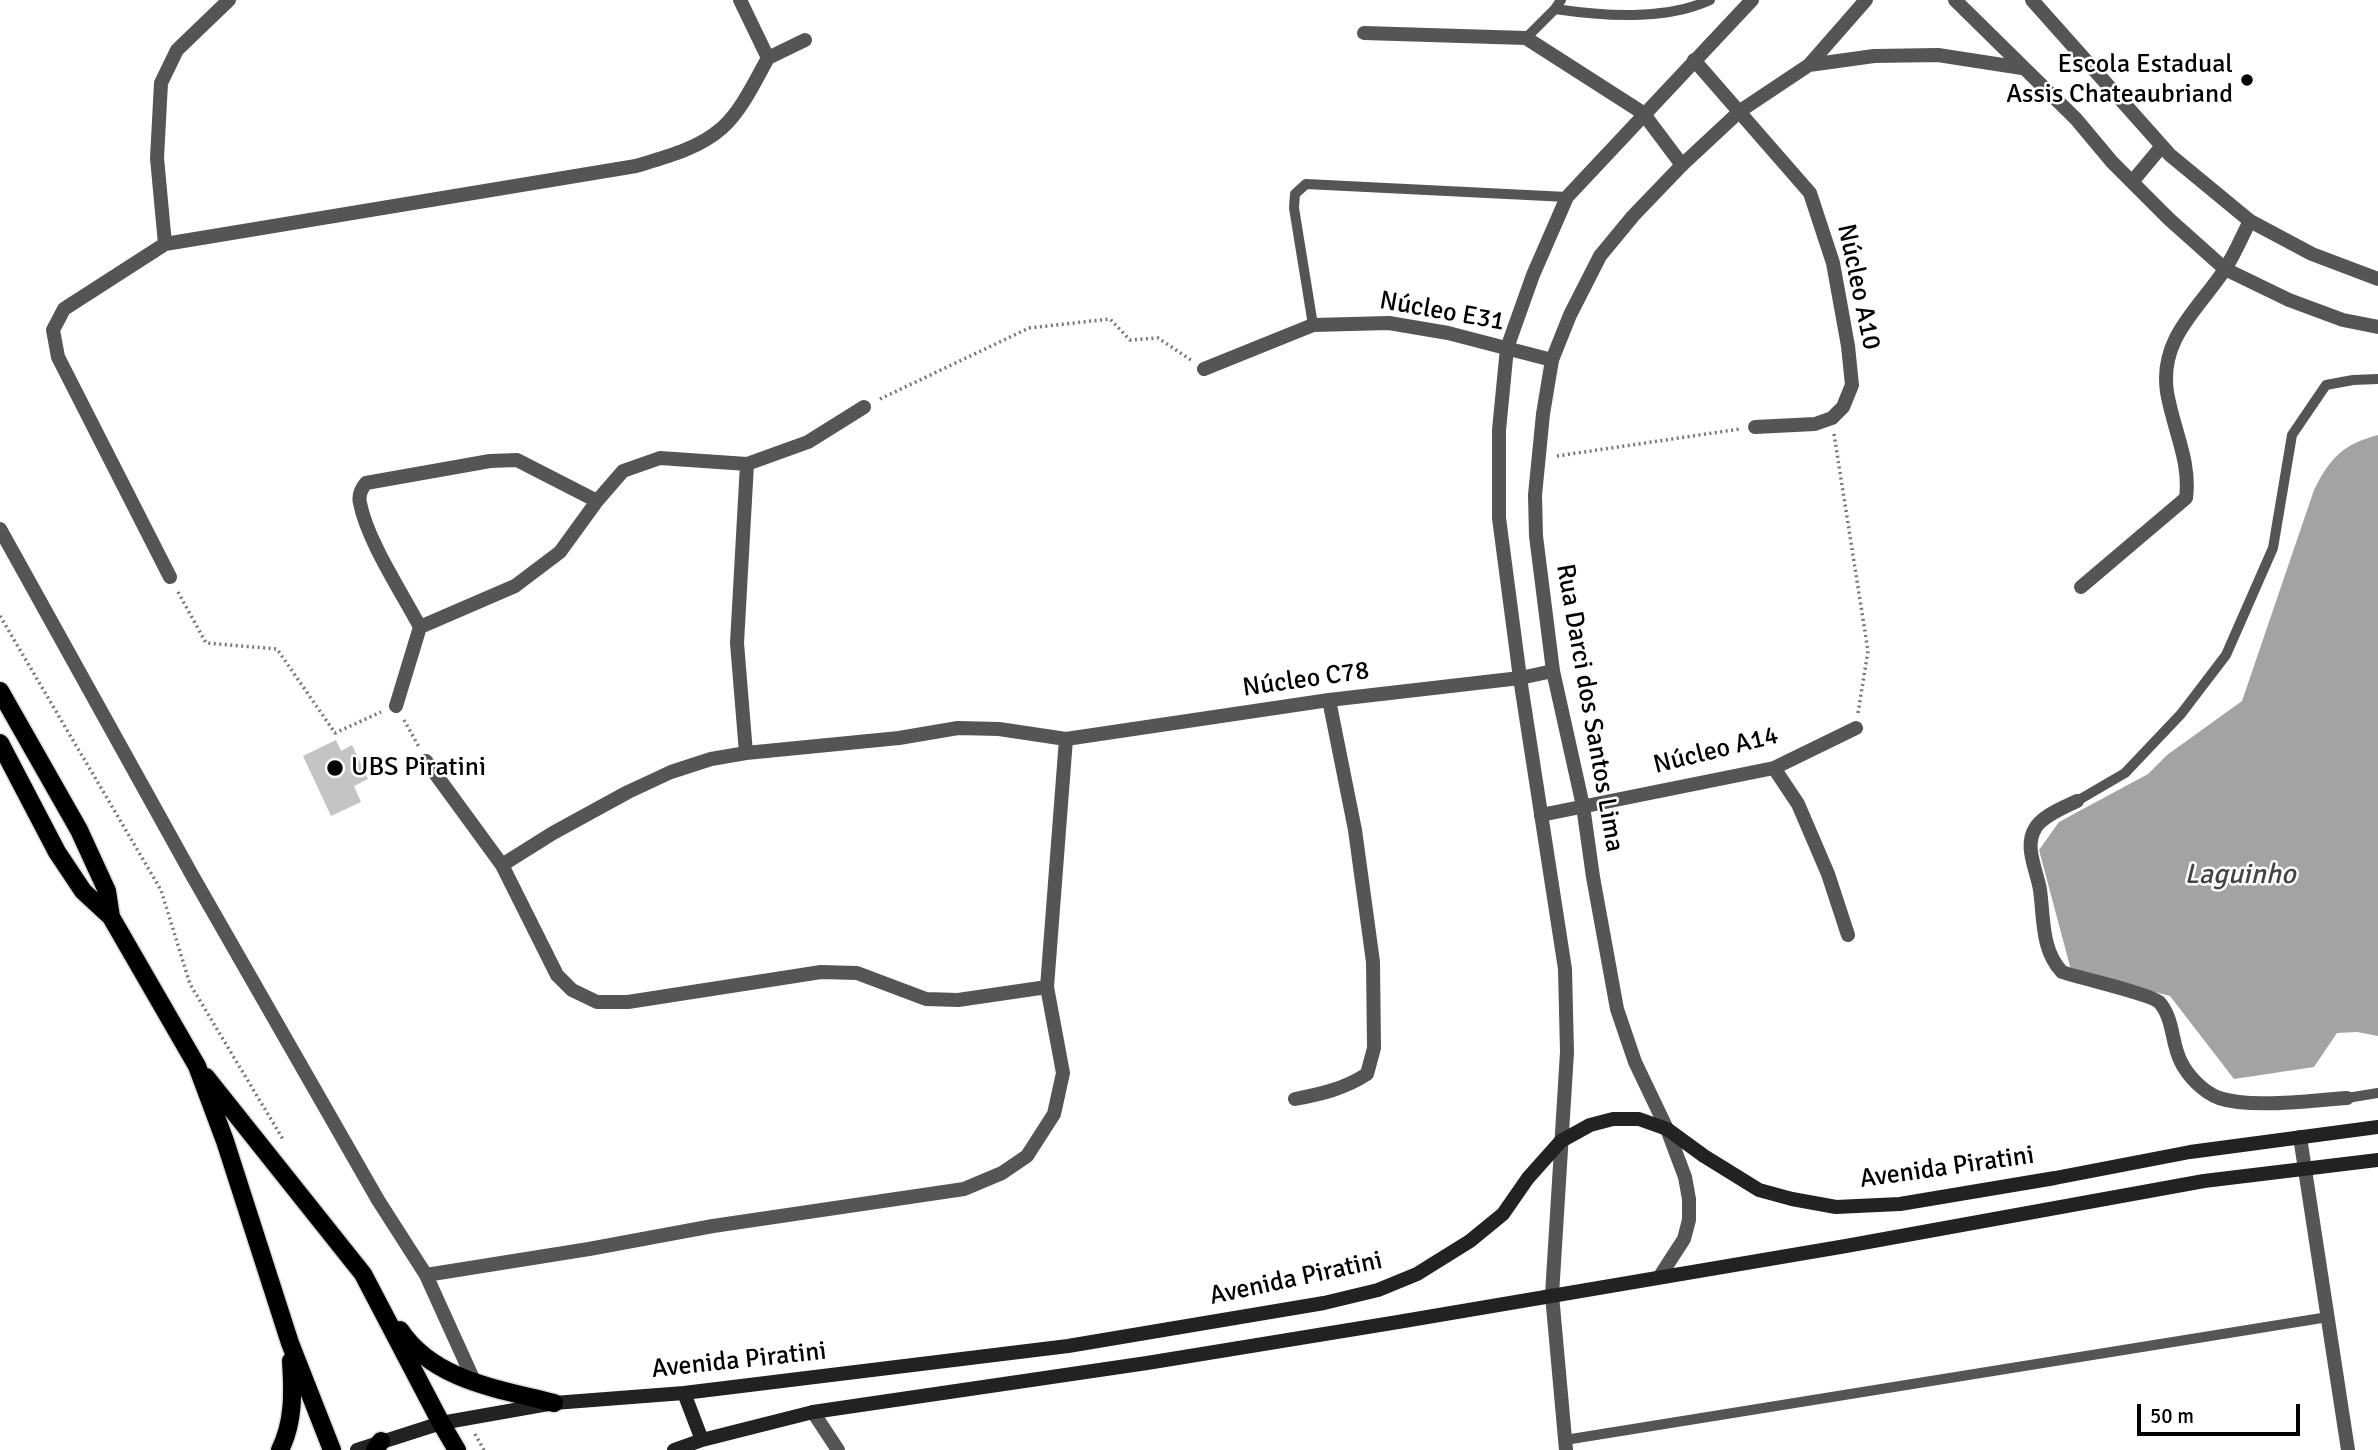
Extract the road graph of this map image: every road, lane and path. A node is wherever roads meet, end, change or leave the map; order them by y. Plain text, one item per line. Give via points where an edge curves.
1 (229, 0) edge
2 (740, 0) edge
3 (1710, 0) edge
4 (1752, 0) edge
5 (1866, 0) edge
6 (1955, 0) edge
7 (2032, 0) edge
8 (1558, 5) edge
9 (2043, 7) edge
10 (1364, 33) dead end
11 (1526, 38) junction
12 (805, 40) dead end
13 (768, 58) junction
14 (1694, 60) junction
15 (1809, 65) junction
16 (2022, 68) junction
17 (1740, 110) junction
18 (1643, 113) junction
19 (2162, 146) junction
20 (1682, 165) junction
21 (2132, 182) junction
22 (1567, 197) junction
23 (2250, 221) junction
24 (165, 244) junction
25 (2225, 269) junction
26 (2378, 278) edge
27 (1313, 325) junction
28 (2378, 327) edge
29 (1507, 348) junction
30 (1552, 360) junction
31 (1204, 369) joint
32 (2378, 379) edge
33 (864, 407) joint
34 (1832, 418) junction
35 (1755, 427) joint
36 (1538, 458) junction
37 (747, 464) junction
38 (597, 500) junction
39 (0, 529) edge
40 (170, 578) joint
41 (2081, 587) dead end
42 (0, 615) edge
43 (420, 627) junction
44 (1553, 671) junction
45 (1520, 678) junction
46 (0, 691) edge
47 (1329, 700) junction
48 (396, 706) junction
49 (1856, 728) joint
50 (1066, 739) junction
51 (0, 743) edge
52 (746, 753) junction
53 (426, 761) joint
54 (1774, 768) junction
55 (2077, 801) joint
56 (1583, 806) junction
57 (1541, 815) junction
58 (502, 865) junction
59 (111, 917) junction
60 (1848, 935) dead end
61 (1047, 987) junction
62 (197, 1066) junction
63 (2378, 1093) edge
64 (2347, 1098) joint
65 (1294, 1099) dead end
66 (2378, 1127) edge
67 (1667, 1129) junction
68 (2300, 1137) junction
69 (1561, 1141) junction
70 (286, 1144) dead end
71 (2378, 1160) edge
72 (2304, 1168) junction
73 (363, 1274) junction
74 (426, 1275) junction
75 (1660, 1276) junction
76 (1552, 1295) junction
77 (2328, 1317) junction
78 (290, 1343) junction
79 (475, 1383) junction
80 (684, 1393) junction
81 (554, 1403) junction
82 (813, 1412) junction
83 (466, 1418) junction
84 (441, 1423) junction
85 (702, 1440) junction
86 (378, 1445) edge
87 (1565, 1445) edge
88 (280, 1450) edge
89 (332, 1450) edge
90 (357, 1450) edge
91 (457, 1450) edge
92 (484, 1450) edge
93 (674, 1450) edge
94 (838, 1450) edge
95 (2348, 1450) edge

1 - 24 street via 177,50 161,83 157,158
2 - 13 street
3 - 8 lane via 1672,11 1603,16
4 - 14 street
5 - 15 street, Rua Darci dos Santos Lima
6 - 16 street
7 - 9 street
8 - 11 lane
9 - 19 street
10 - 11 street
11 - 18 street
12 - 13 street
13 - 24 street via 722,128 685,151 636,166
14 - 17 street, Núcleo A10
14 - 18 street
15 - 16 street via 1874,56 1938,55
15 - 17 street, Rua Darci dos Santos Lima
16 - 21 street
17 - 20 street, Rua Darci dos Santos Lima
17 - 34 street, Núcleo A10 via 1810,193 1833,263 1852,385 1843,407
18 - 20 street
18 - 22 street
19 - 21 street
19 - 23 street
20 - 30 street, Rua Darci dos Santos Lima via 1600,256
21 - 25 street
22 - 27 lane via 1306,184 1296,194 1294,208
22 - 29 street
23 - 25 street
23 - 26 street via 2312,254
24 - 40 street via 64,309 53,330 58,357
25 - 28 street via 2289,300
25 - 41 street via 2174,340 2166,367 2167,392 2188,481 2186,498
27 - 29 street, Núcleo E31 via 1389,323
27 - 31 street, Núcleo E31
29 - 30 street, Núcleo E31
29 - 45 street via 1499,430 1499,518
30 - 36 street, Rua Darci dos Santos Lima
31 - 33 path via 1158,338 1130,340 1110,319 1029,328
32 - 55 lane via 2326,385 2292,435 2273,548 2226,655 2181,714 2125,773
33 - 37 street via 808,442
34 - 35 street via 1815,424
34 - 49 path via 1868,651
35 - 36 path
36 - 44 street, Rua Darci dos Santos Lima via 1536,536
37 - 38 street via 660,458 623,471
37 - 52 street via 737,643
38 - 43 street via 560,552 514,586
38 - 43 street via 517,460 366,483 359,501 374,544
39 - 74 street via 192,875 378,1200
40 - 48 path via 206,643 277,649 335,733
42 - 70 path via 161,890 190,984
43 - 48 street
44 - 45 street, Núcleo C78
44 - 56 street, Rua Darci dos Santos Lima
45 - 47 street, Núcleo C78
45 - 57 street
46 - 59 main road via 79,830 107,891
47 - 50 street, Núcleo C78
47 - 65 street via 1355,830 1373,962 1374,1048 1367,1074 1355,1082
48 - 53 path
49 - 54 street, Núcleo A14
50 - 52 street, Núcleo C78 via 958,728
50 - 61 street
51 - 59 main road via 57,852 83,891
52 - 58 street, Núcleo C78 via 671,772
53 - 58 street
54 - 56 street, Núcleo A14
54 - 60 street via 1798,804
55 - 64 street via 2036,826 2030,840 2054,964 2062,972 2157,1000 2168,1016 2187,1073 2218,1098 2244,1102
56 - 57 street, Núcleo A14
56 - 67 street, Rua Darci dos Santos Lima via 1617,1009 1635,1062
57 - 69 street via 1565,969 1567,1052
58 - 61 street via 557,975 572,990 597,1002 628,1002 821,972 857,974 926,999 958,1000
59 - 62 main road
61 - 74 street via 1063,1073 1054,1114 1027,1156 1002,1173 964,1189
62 - 73 main road
62 - 78 main road
63 - 64 lane
66 - 68 main road, Avenida Piratini
67 - 68 main road, Avenida Piratini via 1759,1190 1836,1207 1900,1204 2189,1152
67 - 69 main road, Avenida Piratini via 1639,1119 1613,1119
67 - 75 street, Rua Darci dos Santos Lima via 1685,1177 1689,1220 1684,1239
68 - 72 street
69 - 76 street
69 - 80 main road, Avenida Piratini via 1503,1214 1471,1241 1417,1274 1378,1290 1068,1346
71 - 72 main road, Avenida Piratini
72 - 75 main road, Avenida Piratini via 2204,1181
72 - 77 street
73 - 79 main road via 406,1339 446,1372
73 - 84 main road
74 - 79 street
75 - 76 main road, Avenida Piratini
76 - 82 main road, Avenida Piratini via 1134,1365
76 - 87 street
77 - 87 lane
77 - 95 street
78 - 88 main road via 292,1411
78 - 89 main road
79 - 81 main road
80 - 81 main road, Avenida Piratini
80 - 85 main road
81 - 83 main road, Avenida Piratini
82 - 85 main road, Avenida Piratini
82 - 94 street
83 - 84 main road, Avenida Piratini
83 - 92 path
84 - 86 main road, Avenida Piratini
84 - 91 main road
85 - 93 main road, Avenida Piratini
86 - 90 main road, Avenida Piratini

